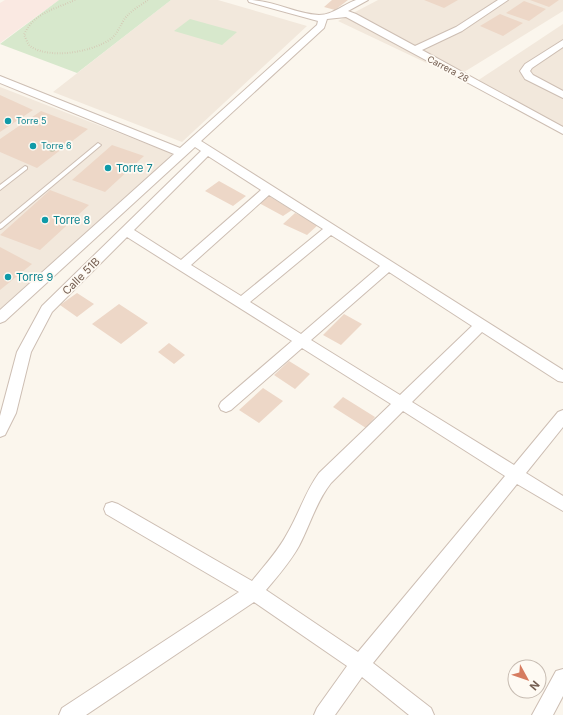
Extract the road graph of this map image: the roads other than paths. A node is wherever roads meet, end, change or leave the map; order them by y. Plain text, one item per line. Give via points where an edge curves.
1 (252, 0) edge
2 (285, 0) edge
3 (364, 0) edge
4 (504, 0) edge
5 (299, 4) dead end
6 (314, 8) dead end
7 (327, 17) junction
8 (563, 42) edge
9 (414, 50) junction
10 (0, 79) edge
11 (563, 95) edge
12 (563, 131) edge
13 (193, 140) junction
14 (98, 145) dead end
15 (208, 150) junction
16 (182, 152) junction
17 (25, 168) dead end
18 (0, 188) edge
19 (269, 189) junction
20 (0, 227) edge
21 (331, 228) junction
22 (126, 231) junction
23 (389, 265) junction
24 (182, 266) junction
25 (241, 303) junction
26 (0, 318) edge
27 (481, 324) junction
28 (302, 340) junction
29 (563, 376) edge
30 (401, 402) junction
31 (226, 406) dead end
32 (563, 416) edge
33 (0, 432) edge
34 (516, 474) junction
35 (563, 504) edge
36 (112, 508) dead end
37 (254, 592) junction
38 (360, 664) junction
39 (563, 678) edge
40 (69, 715) edge
41 (324, 715) edge
42 (424, 715) edge
43 (542, 715) edge

1 - 7 street, Carrera 28 via 311,17
2 - 5 street
3 - 7 street
4 - 9 street via 458,29
6 - 7 street, Carrera 28
7 - 9 street, Carrera 28 via 353,16
7 - 13 street via 321,26
8 - 11 street via 528,66 525,71 529,77
9 - 12 street, Carrera 28
10 - 16 street
13 - 15 street
13 - 16 street
14 - 20 lane
15 - 19 street
15 - 22 street, Calle 51B
16 - 26 street
17 - 18 lane
19 - 21 street
19 - 24 street
21 - 23 street
21 - 25 street
22 - 24 street
22 - 33 street, Calle 51B via 47,309 24,352 9,413
23 - 27 street
23 - 28 street
24 - 25 street
25 - 28 street
27 - 29 street
27 - 30 street
28 - 30 street
28 - 31 street
30 - 34 street
30 - 37 street via 324,478 293,540
32 - 34 street
34 - 35 street
34 - 38 street
36 - 37 street
37 - 38 street
37 - 40 street
38 - 41 street
38 - 42 street
39 - 43 street

